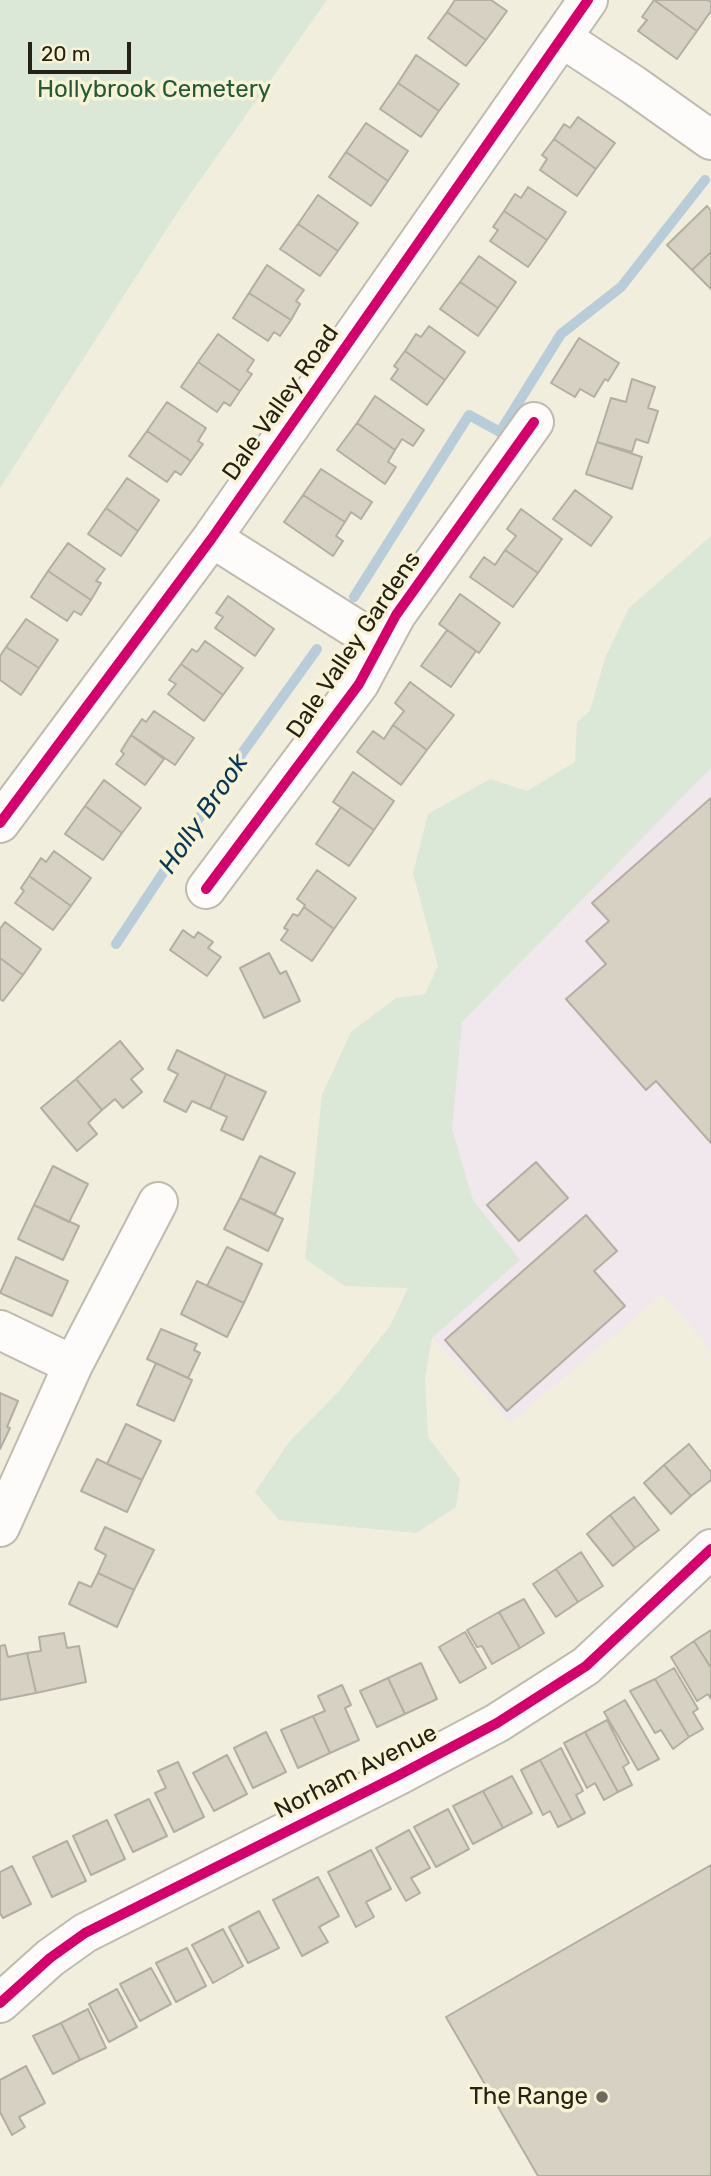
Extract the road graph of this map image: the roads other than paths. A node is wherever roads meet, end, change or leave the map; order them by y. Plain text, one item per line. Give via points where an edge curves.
1 (588, 0) edge
2 (562, 38) junction
3 (711, 140) edge
4 (534, 422) dead end
5 (212, 538) junction
6 (380, 644) junction
7 (0, 823) edge
8 (206, 889) dead end
9 (158, 1202) dead end
10 (0, 1330) edge
11 (73, 1366) junction
12 (0, 1527) edge
13 (711, 1549) edge
14 (0, 2003) edge

1 - 2 street, Dale Valley Road
2 - 3 street
2 - 5 street, Dale Valley Road
4 - 6 street, Dale Valley Gardens via 523,462 396,615
5 - 6 street, Dale Valley Gardens
5 - 7 street, Dale Valley Road
6 - 8 street, Dale Valley Gardens via 246,862
9 - 11 street
10 - 11 street
11 - 12 street
13 - 14 street, Norham Avenue via 586,1667 485,1729 85,1933

